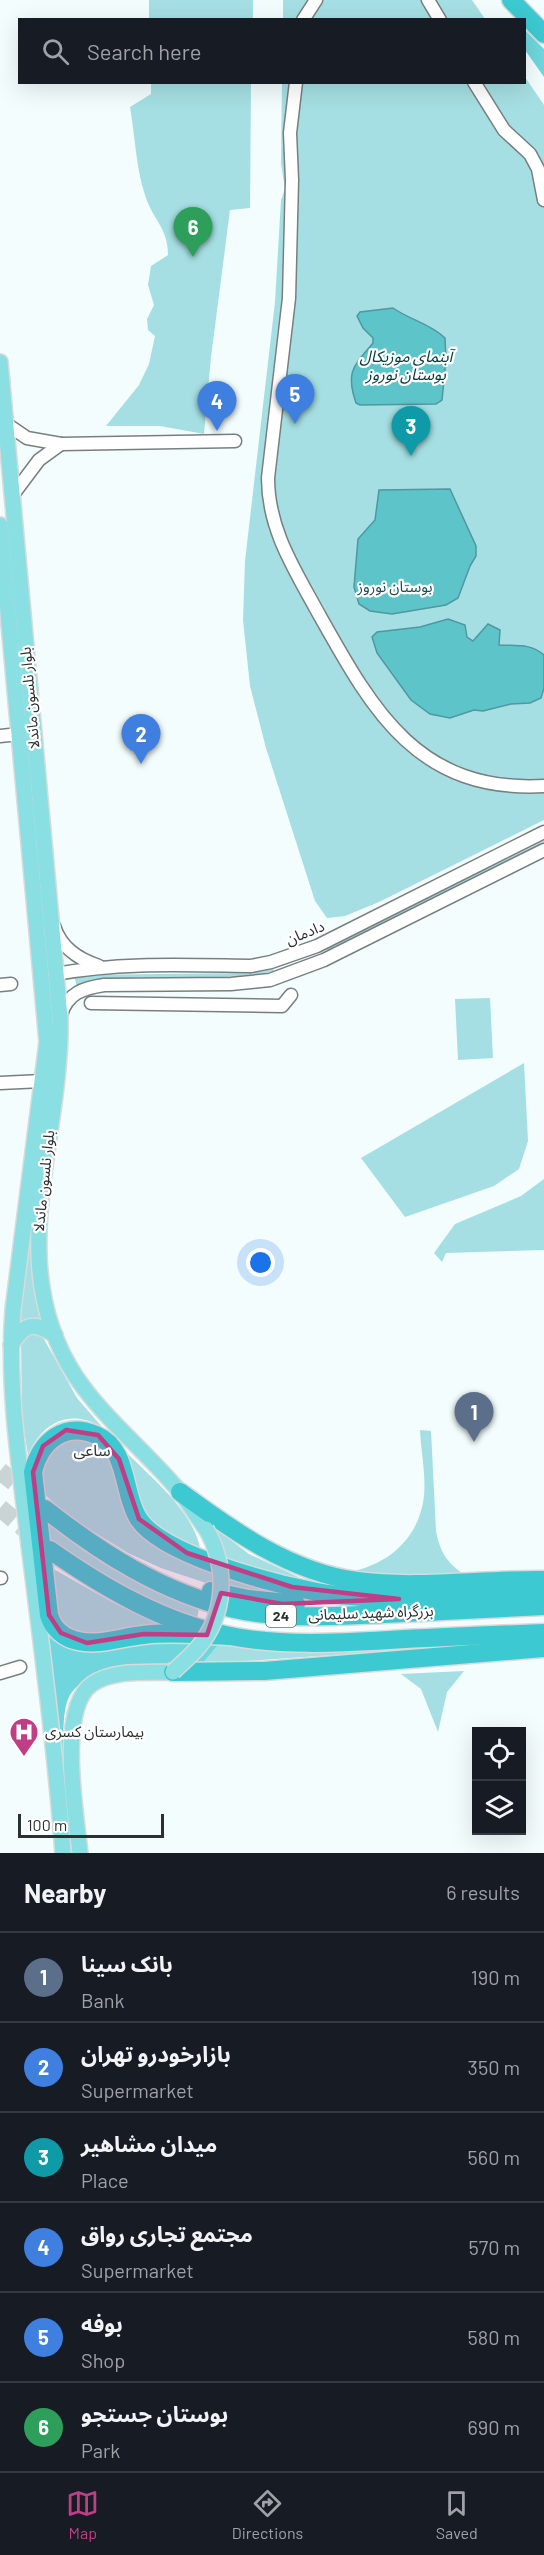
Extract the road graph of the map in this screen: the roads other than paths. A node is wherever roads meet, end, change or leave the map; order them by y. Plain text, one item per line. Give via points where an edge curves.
1 (316, 0) edge
2 (429, 0) edge
3 (512, 0) edge
4 (304, 18) edge
5 (439, 18) edge
6 (544, 18) edge
7 (544, 34) edge
8 (296, 84) edge
9 (475, 84) edge
10 (544, 200) edge
11 (0, 362) edge
12 (5, 423) junction
13 (236, 441) dead end
14 (61, 444) junction
15 (12, 496) junction
16 (0, 525) edge
17 (19, 734) junction
18 (0, 736) edge
19 (544, 786) edge
20 (544, 832) edge
21 (544, 850) edge
22 (49, 913) junction
23 (297, 953) junction
24 (100, 966) junction
25 (302, 969) junction
26 (55, 974) junction
27 (291, 995) dead end
28 (91, 1004) dead end
29 (60, 1017) junction
30 (47, 1041) junction
31 (42, 1081) junction
32 (0, 1083) edge
33 (33, 1203) junction
34 (22, 1237) junction
35 (39, 1239) junction
36 (55, 1335) junction
37 (11, 1345) junction
38 (180, 1492) junction
39 (45, 1509) tunnel mouth
40 (50, 1550) tunnel mouth
41 (105, 1553) junction
42 (544, 1580) edge
43 (544, 1594) edge
44 (399, 1599) junction
45 (544, 1606) edge
46 (544, 1633) edge
47 (230, 1636) junction
48 (544, 1648) edge
49 (20, 1667) dead end
50 (173, 1672) junction
51 (0, 1673) edge
52 (63, 1853) edge
53 (80, 1853) edge

1 - 4 street
2 - 5 street
3 - 6 highway
3 - 7 highway
8 - 19 street via 290,133 289,298 268,478 268,502 277,530 289,561 342,658 391,725 431,760 466,779 498,786
9 - 10 street via 504,130 530,154 538,169
11 - 12 main road, بلوار نلسون ماندلا
12 - 14 street via 27,438
12 - 15 main road, بلوار نلسون ماندلا
13 - 14 street
14 - 15 street via 39,460
15 - 22 main road, بلوار نلسون ماندلا
16 - 17 main road, بلوار نلسون ماندلا
17 - 18 street
17 - 30 main road, بلوار نلسون ماندلا
20 - 23 street, دادمان
21 - 25 street, دادمان
22 - 24 street via 64,946
22 - 26 main road, بلوار نلسون ماندلا
23 - 24 street, دادمان via 251,966
23 - 25 street
24 - 26 street, دادمان
25 - 29 street, دادمان via 258,983 95,986 70,997
26 - 29 main road, بلوار نلسون ماندلا
26 - 30 main road
27 - 28 street via 282,1006
29 - 33 main road, بلوار نلسون ماندلا via 60,1046
30 - 31 main road, بلوار نلسون ماندلا
31 - 32 street
31 - 33 main road, بلوار نلسون ماندلا
33 - 34 main road, بلوار نلسون ماندلا
33 - 35 main road, بلوار نلسون ماندلا
34 - 35 main road via 31,1232
34 - 37 main road, بلوار نلسون ماندلا
35 - 36 main road, بلوار نلسون ماندلا via 41,1284
36 - 37 main road via 42,1327 27,1327
36 - 38 main road, بلوار نلسون ماندلا via 87,1393
37 - 52 main road, بلوار نلسون ماندلا via 18,1456
38 - 42 highway via 266,1550 325,1575 358,1582 397,1583
38 - 50 main road, بلوار نلسون ماندلا, bridge via 216,1550 220,1567 219,1602 203,1642
39 - 41 highway, بزرگراه شهید سلیمانی / 24
40 - 47 highway, بزرگراه شهید سلیمانی / 24 via 122,1595 195,1626
41 - 44 highway via 216,1592 248,1599 323,1605
41 - 45 highway, بزرگراه شهید سلیمانی / 24 via 176,1590 259,1614 348,1616
43 - 44 highway
44 - 47 highway via 292,1587 187,1553 149,1531 139,1519 119,1458 109,1443 83,1430 66,1430 43,1446 33,1472 51,1624 69,1638 87,1642 144,1635
46 - 47 highway, بزرگراه شهید سلیمانی / 24 via 357,1642 289,1642
48 - 50 highway via 264,1671
49 - 51 street
50 - 53 main road via 111,1676 91,1685 78,1702 70,1739

